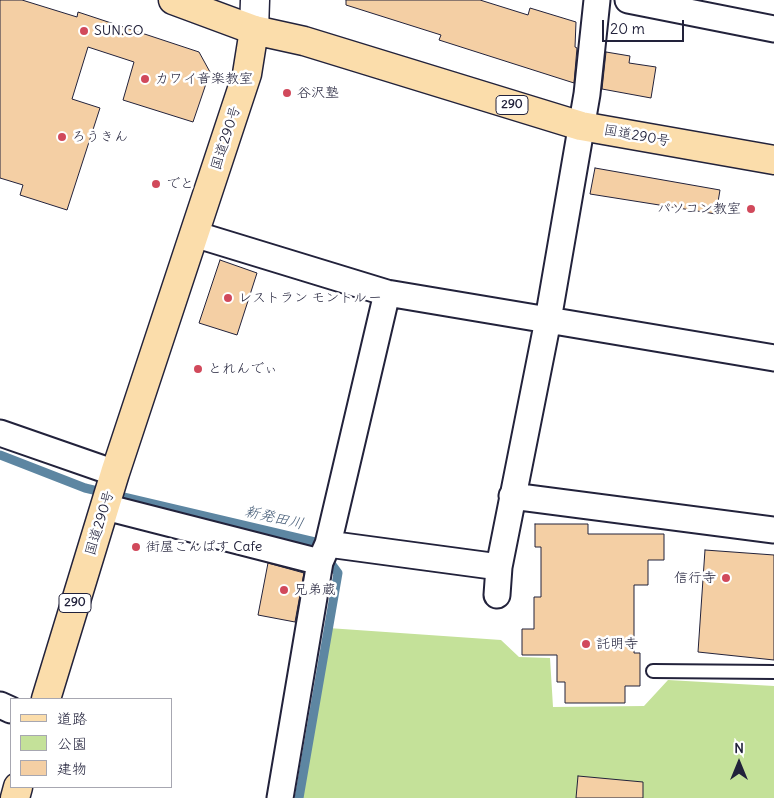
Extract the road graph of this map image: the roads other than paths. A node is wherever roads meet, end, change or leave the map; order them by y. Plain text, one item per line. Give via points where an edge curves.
1 (172, 0) edge
2 (255, 0) edge
3 (597, 0) edge
4 (628, 0) edge
5 (774, 29) edge
6 (254, 30) junction
7 (581, 126) junction
8 (774, 160) edge
9 (194, 234) junction
10 (387, 293) junction
11 (548, 320) junction
12 (774, 358) edge
13 (0, 433) edge
14 (115, 474) junction
15 (512, 496) junction
16 (105, 507) junction
17 (774, 530) edge
18 (324, 553) junction
19 (499, 567) junction
20 (497, 595) dead end
21 (653, 671) dead end
22 (774, 672) edge
23 (46, 698) edge
24 (280, 798) edge

1 - 6 main road
2 - 6 street
3 - 7 street
4 - 5 street
6 - 7 main road, 国道290号 / 290 via 304,40
6 - 9 main road, 国道290号 / 290 via 247,74
7 - 8 main road, 国道290号 / 290
7 - 11 street
9 - 10 street
9 - 14 main road, 国道290号 / 290
10 - 11 street
10 - 18 street
11 - 12 street
11 - 15 street
13 - 14 street
14 - 16 main road, 国道290号 / 290
15 - 17 street
15 - 19 street
16 - 18 street
16 - 23 main road, 国道290号 / 290
18 - 19 street
18 - 24 street
19 - 20 street
21 - 22 lane

